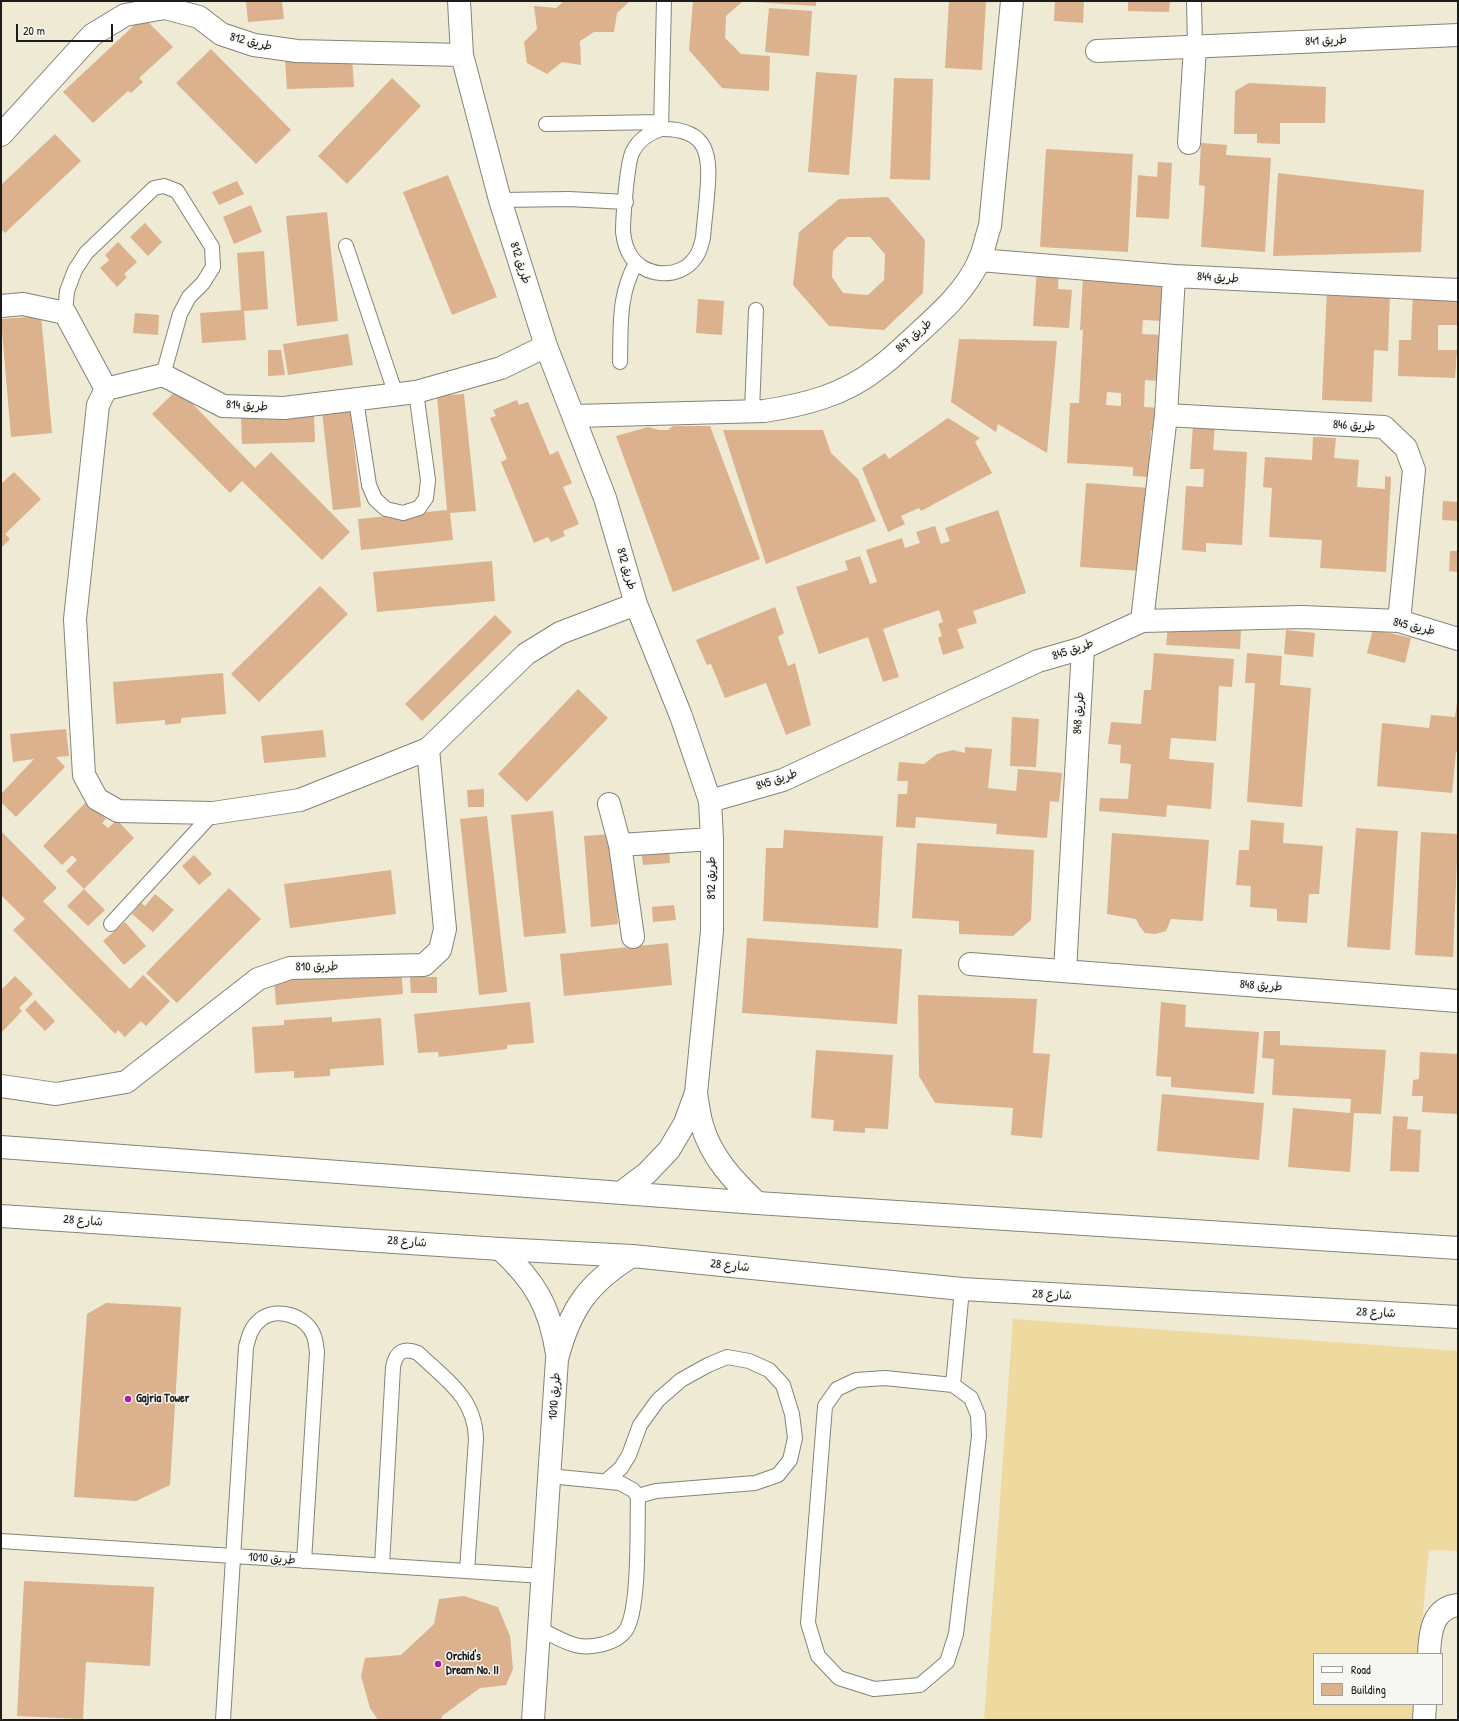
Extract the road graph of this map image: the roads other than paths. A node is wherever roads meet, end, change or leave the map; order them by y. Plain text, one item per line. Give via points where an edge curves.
1 (459, 1) edge
2 (664, 1) edge
3 (1012, 1) edge
4 (1194, 1) edge
5 (1458, 35) edge
6 (1194, 47) junction
7 (1097, 51) dead end
8 (462, 56) junction
9 (546, 124) dead end
10 (661, 126) junction
11 (1, 135) edge
12 (1189, 143) dead end
13 (500, 200) junction
14 (626, 202) junction
15 (346, 246) dead end
16 (979, 260) junction
17 (636, 263) junction
18 (1174, 276) junction
19 (1458, 290) edge
20 (1, 306) edge
21 (756, 310) dead end
22 (65, 313) junction
23 (546, 346) junction
24 (620, 362) dead end
25 (163, 375) junction
26 (106, 390) junction
27 (406, 394) junction
28 (356, 400) junction
29 (752, 411) junction
30 (1166, 415) junction
31 (574, 416) junction
32 (636, 604) junction
33 (1142, 621) junction
34 (1399, 621) junction
35 (1458, 639) edge
36 (1083, 648) junction
37 (428, 749) junction
38 (710, 801) junction
39 (609, 804) dead end
40 (213, 813) junction
41 (712, 839) junction
42 (620, 845) junction
43 (111, 924) dead end
44 (633, 937) dead end
45 (970, 964) dead end
46 (1065, 971) junction
47 (1458, 1000) edge
48 (1, 1086) edge
49 (696, 1093) junction
50 (1, 1147) edge
51 (622, 1192) junction
52 (757, 1203) junction
53 (1, 1216) edge
54 (1458, 1248) edge
55 (500, 1249) junction
56 (632, 1256) junction
57 (962, 1290) junction
58 (1458, 1317) edge
59 (557, 1359) junction
60 (953, 1385) junction
61 (549, 1476) junction
62 (606, 1481) junction
63 (638, 1496) junction
64 (1, 1541) edge
65 (234, 1556) junction
66 (304, 1560) junction
67 (382, 1565) junction
68 (467, 1571) junction
69 (543, 1576) junction
70 (1449, 1609) edge
71 (539, 1629) junction
72 (1429, 1653) edge
73 (1425, 1705) edge
74 (224, 1720) edge
75 (533, 1720) edge
76 (1424, 1720) edge

1 - 8 street, طريق 812
2 - 10 lane
3 - 16 street, طريق 847 via 990,226
4 - 6 lane
5 - 6 street, طريق 841
6 - 7 street, طريق 841
6 - 12 street
8 - 11 street, طريق 812 via 297,51 254,45 221,34 199,17 165,8 124,15 92,36
8 - 13 street, طريق 812
9 - 10 lane
10 - 14 lane via 639,141 632,152
10 - 17 lane via 686,132 704,149 709,173 703,238 695,258 677,271 667,274 656,273 645,270
13 - 14 lane via 569,199
13 - 23 street, طريق 812
14 - 17 lane via 624,243
15 - 27 lane
16 - 18 street, طريق 844
16 - 29 street, طريق 847 via 951,303 877,370 851,386 823,398 794,406
17 - 24 lane via 624,289
18 - 19 street, طريق 844
18 - 30 street
20 - 22 street via 24,304
21 - 29 lane
22 - 25 lane via 72,277 86,253 154,188 164,186 177,191 212,247 213,267 180,314
22 - 26 street
23 - 27 street, طريق 814 via 501,368
23 - 31 street, طريق 812
25 - 26 street
25 - 28 street, طريق 814 via 223,406 284,408
26 - 40 street via 98,405 74,619 84,775 97,799 118,812
27 - 28 street, طريق 814
27 - 28 lane via 428,480 426,498 419,508 403,513 386,509 375,499 369,485
29 - 31 street, طريق 847
30 - 33 street
30 - 34 street, طريق 846 via 1384,427 1406,448 1414,470
31 - 32 street, طريق 812 via 605,498
32 - 37 street via 560,633 526,654
32 - 38 street, طريق 812 via 681,716
33 - 34 street, طريق 845 via 1302,617
33 - 36 street, طريق 845
34 - 35 street, طريق 845
36 - 38 street, طريق 845 via 1038,661 783,780
36 - 46 street, طريق 848
37 - 40 street via 300,800
37 - 48 street, طريق 810 via 445,929 440,950 424,965 290,968 258,980 126,1082 56,1094
38 - 41 street, طريق 812
39 - 42 street
40 - 43 lane
41 - 42 street
41 - 49 street, طريق 812 via 712,931
42 - 44 street
45 - 46 street, طريق 848
46 - 47 street, طريق 848
49 - 51 street, طريق 812 via 685,1122 669,1150 647,1173
49 - 52 street, طريق 812 via 702,1125 714,1155 733,1181
50 - 51 street
51 - 52 street
52 - 54 street
53 - 55 street, شارع 28
55 - 56 street, شارع 28
55 - 59 street, طريق 1010 via 519,1266 534,1286 546,1309 554,1334
56 - 57 street, شارع 28
56 - 59 street, طريق 1010 via 608,1272 582,1299 571,1317
57 - 58 street, شارع 28
57 - 60 lane
59 - 61 street, طريق 1010
60 - 60 lane via 971,1398 978,1414 979,1436 956,1634 947,1662 920,1685 874,1689 839,1678 818,1656 808,1623 825,1406 837,1389 856,1380 885,1378
61 - 62 lane
61 - 69 street, طريق 1010
62 - 63 lane via 620,1483
62 - 63 lane via 621,1468 640,1425 658,1400 681,1380 708,1365 727,1357 749,1361 769,1370 782,1385 792,1414 795,1438 790,1460 778,1475 755,1483 656,1491
63 - 71 lane via 633,1612 626,1631 613,1641 595,1646 576,1646
64 - 65 lane, طريق 1010
65 - 66 lane, طريق 1010
65 - 66 lane via 246,1347 250,1331 261,1319 276,1313 292,1314 306,1323 314,1336 316,1352
65 - 74 lane
66 - 67 lane, طريق 1010
67 - 68 lane, طريق 1010
67 - 68 lane via 393,1367 395,1358 401,1352 410,1350 418,1353 464,1398 476,1424
68 - 69 lane, طريق 1010
69 - 71 street, طريق 1010
70 - 72 street via 1433,1624
71 - 75 street, طريق 1010
73 - 76 street

